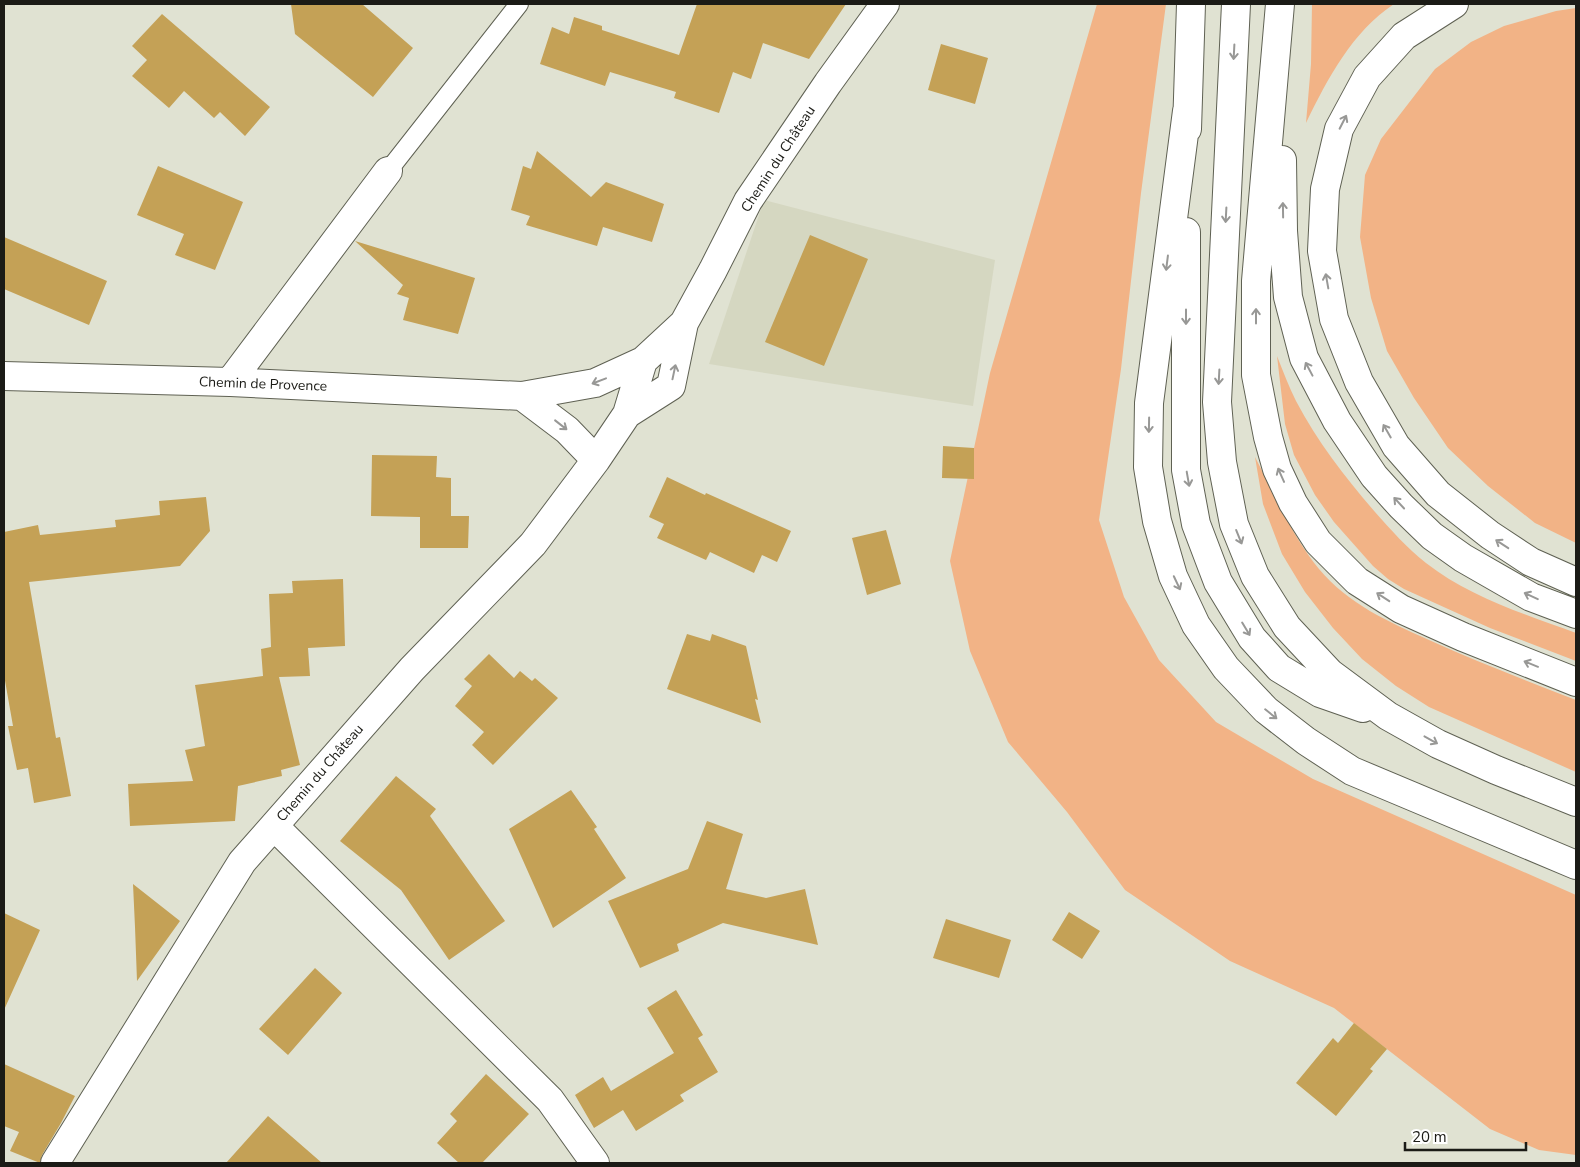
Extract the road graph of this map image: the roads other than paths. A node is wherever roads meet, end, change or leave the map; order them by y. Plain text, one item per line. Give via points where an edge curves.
1 (519, 4) edge
2 (886, 4) edge
3 (1191, 4) edge
4 (1236, 4) edge
5 (1454, 4) edge
6 (1280, 5) edge
7 (1187, 111) junction
8 (388, 170) joint
9 (684, 323) junction
10 (643, 361) junction
11 (4, 376) edge
12 (230, 382) junction
13 (522, 396) junction
14 (627, 414) junction
15 (596, 460) junction
16 (1576, 582) edge
17 (1576, 614) edge
18 (1576, 682) edge
19 (1388, 716) junction
20 (1576, 802) edge
21 (274, 826) junction
22 (1576, 865) edge
23 (55, 1163) edge
24 (595, 1163) edge

1 - 8 lane
2 - 9 main road, Chemin du Château via 748,201
3 - 7 main road
4 -> 19 main road via 1217,402 1222,462 1234,524 1255,576 1287,627 1330,674
16 -> 5 main road via 1531,562 1438,494 1396,446 1359,382 1334,319 1322,251 1325,189 1339,129 1367,77 1404,36
17 -> 6 main road via 1516,589 1432,536 1374,476 1337,421 1304,358 1288,297 1284,240
18 -> 6 main road via 1410,613 1357,581 1318,542 1293,503 1278,469 1256,375 1256,281
7 -> 19 main road via 1185,428 1186,470 1196,524 1218,582 1252,638 1279,668 1320,693
7 -> 22 main road via 1149,403 1148,467 1157,521 1174,576 1196,625 1226,668 1266,710 1352,771
8 - 12 main road
9 - 10 main road, Chemin du Château
14 -> 9 main road, Chemin du Château via 671,386
10 -> 13 main road, Chemin de Provence via 595,383
10 - 14 main road, Chemin du Château
11 - 12 main road, Chemin de Provence
12 - 13 main road, Chemin de Provence
13 -> 15 main road via 567,430
14 - 15 main road, Chemin du Château
15 - 21 main road, Chemin du Château via 533,544 412,669
19 -> 20 main road via 1438,744
21 - 23 main road, Chemin du Château via 242,862
21 - 24 main road via 550,1100

